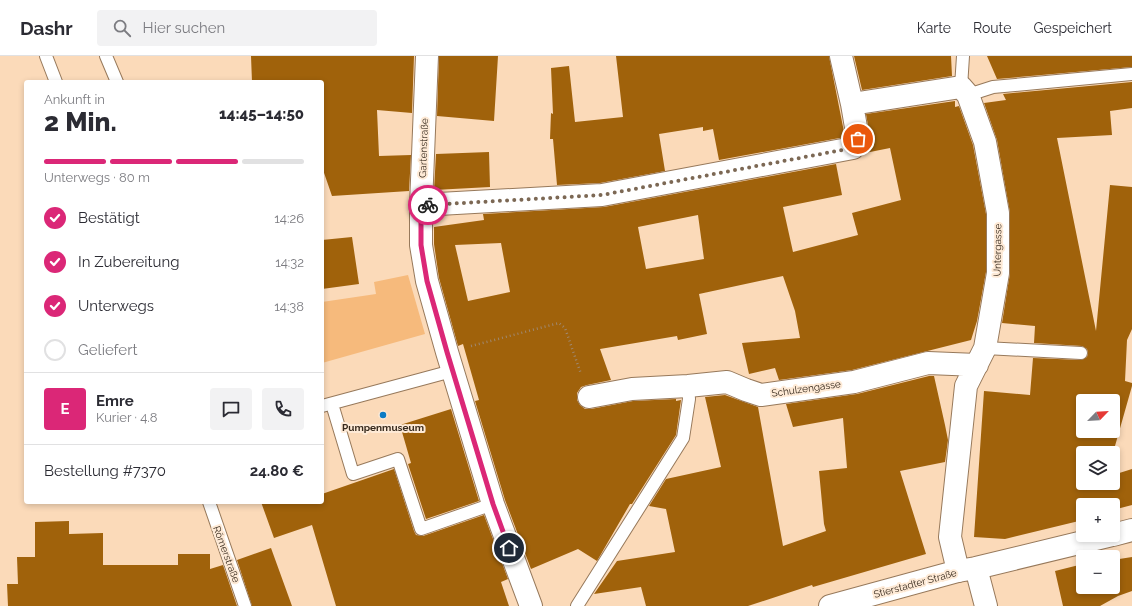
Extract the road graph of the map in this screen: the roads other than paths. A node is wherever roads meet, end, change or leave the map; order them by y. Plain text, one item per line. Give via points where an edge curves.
1 (46, 56) edge
2 (106, 56) edge
3 (427, 56) edge
4 (841, 56) edge
5 (963, 56) edge
6 (1132, 74) edge
7 (55, 80) edge
8 (116, 80) edge
9 (964, 91) junction
10 (852, 104) junction
11 (421, 205) junction
12 (1081, 353) dead end
13 (981, 356) junction
14 (449, 362) junction
15 (688, 386) junction
16 (589, 397) road end
17 (327, 405) edge
18 (210, 504) edge
19 (493, 504) junction
20 (1132, 530) edge
21 (1120, 533) edge
22 (1082, 542) edge
23 (967, 569) junction
24 (245, 606) edge
25 (531, 606) edge
26 (577, 606) edge
27 (830, 606) edge
28 (986, 606) edge

1 - 7 lane
2 - 8 lane
3 - 11 street, Gartenstraße
4 - 10 street
5 - 9 lane
6 - 9 lane
9 - 10 street
9 - 13 street, Untergasse via 985,142 998,213 998,273
10 - 11 street via 858,139 853,148 602,195
11 - 14 street, Gartenstraße via 421,245 427,281
12 - 13 lane
13 - 15 street, Schulzengasse via 928,363 854,382 761,395 727,382
13 - 23 street, Untergasse via 966,386 950,537
14 - 17 lane
14 - 19 street, Gartenstraße
15 - 16 street, Schulzengasse via 632,389
15 - 26 lane via 689,399 683,438
17 - 19 lane via 353,474 398,459 421,529
18 - 24 lane, Römerstraße
19 - 25 street, Gartenstraße
20 - 21 street, Stierstadter Straße
22 - 23 street, Stierstadter Straße
23 - 27 street, Stierstadter Straße
23 - 28 street

